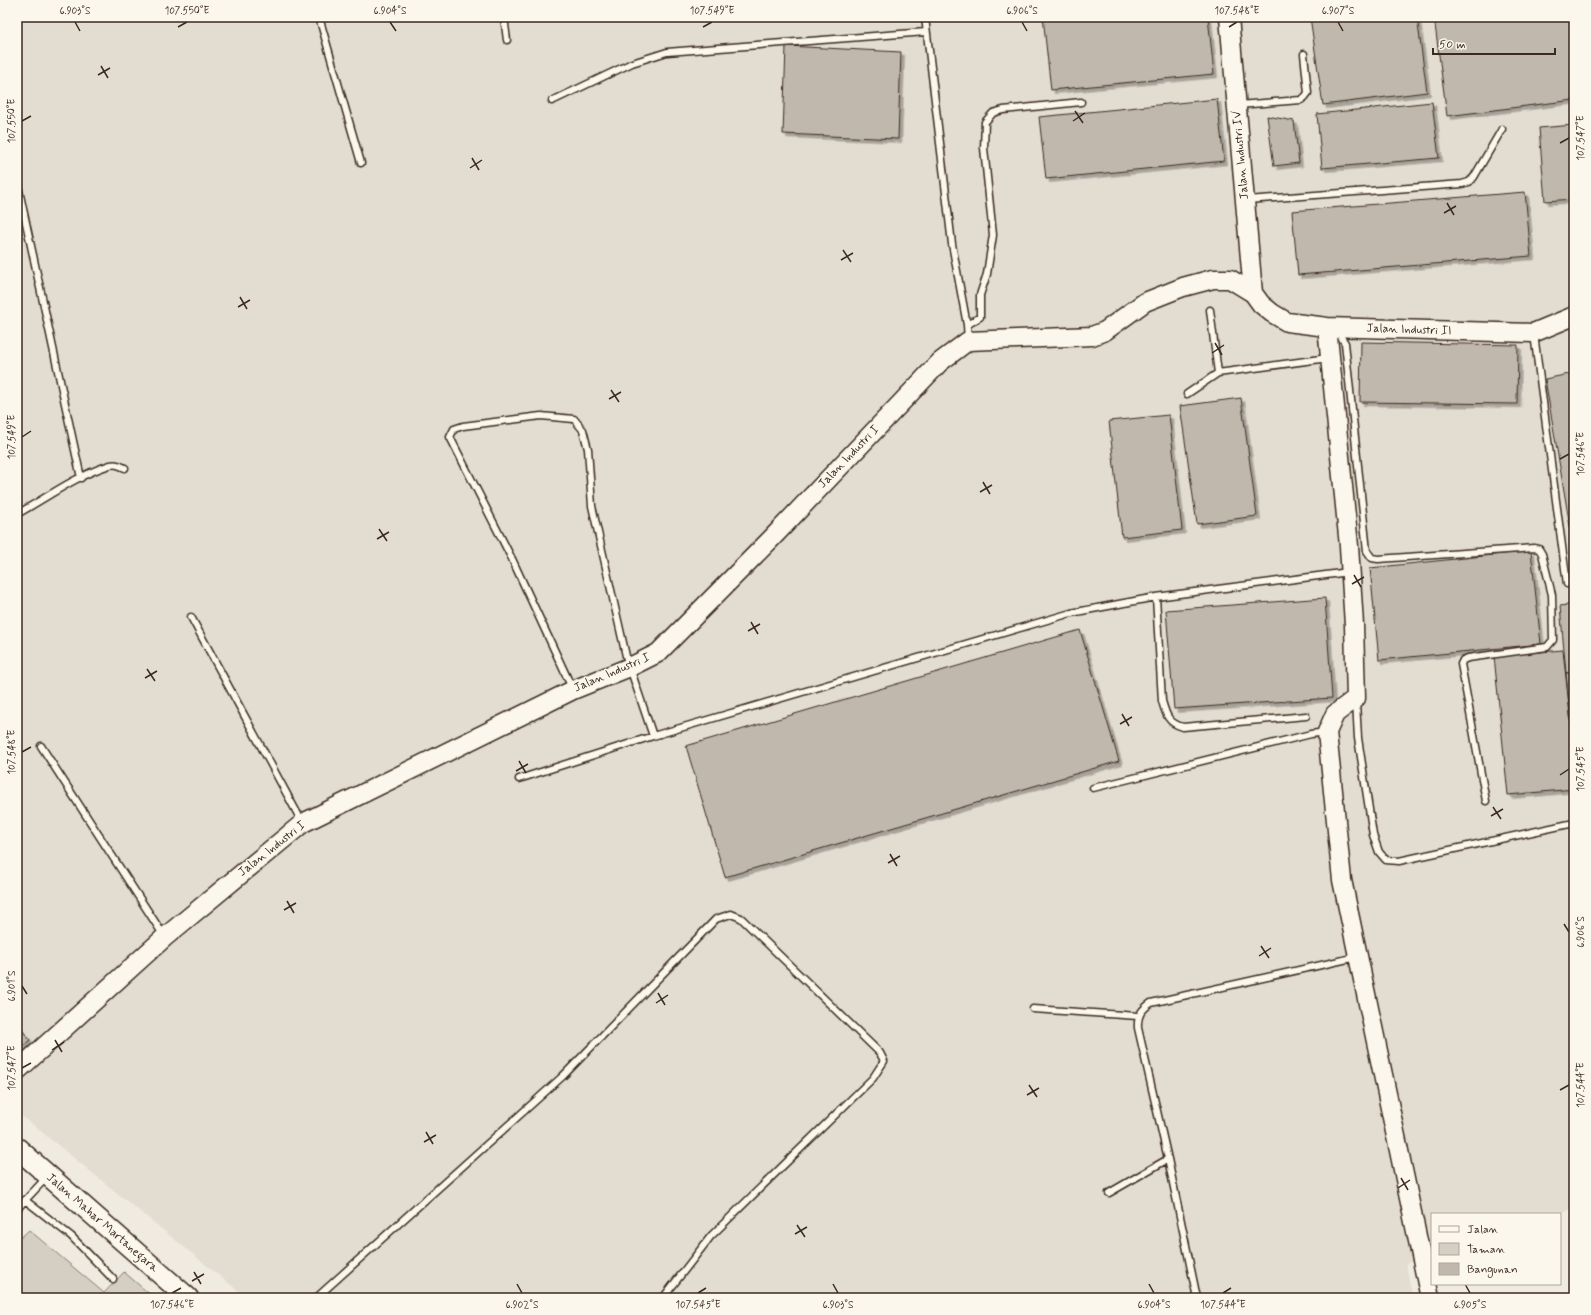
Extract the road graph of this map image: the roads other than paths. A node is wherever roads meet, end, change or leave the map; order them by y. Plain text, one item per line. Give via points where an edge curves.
1 (319, 17) edge
2 (504, 17) edge
3 (926, 17) edge
4 (1229, 17) edge
5 (926, 32) junction
6 (506, 40) dead end
7 (1304, 54) dead end
8 (552, 101) dead end
9 (1081, 102) dead end
10 (1237, 105) junction
11 (1502, 129) dead end
12 (360, 163) dead end
13 (17, 181) edge
14 (1245, 200) junction
15 (1253, 292) junction
16 (1210, 310) dead end
17 (1574, 316) edge
18 (1331, 327) junction
19 (1534, 332) junction
20 (968, 333) junction
21 (1330, 358) junction
22 (1218, 373) junction
23 (1187, 394) dead end
24 (124, 468) dead end
25 (81, 478) junction
26 (17, 514) edge
27 (1351, 572) junction
28 (1566, 584) dead end
29 (1156, 597) junction
30 (191, 617) dead end
31 (630, 668) junction
32 (573, 690) junction
33 (1356, 698) junction
34 (1306, 716) dead end
35 (1327, 732) junction
36 (653, 736) junction
37 (41, 746) dead end
38 (519, 779) dead end
39 (1093, 788) dead end
40 (1486, 801) dead end
41 (303, 823) junction
42 (1574, 823) edge
43 (165, 937) junction
44 (1358, 956) junction
45 (1032, 1009) dead end
46 (1138, 1016) junction
47 (17, 1071) edge
48 (17, 1148) edge
49 (1168, 1159) junction
50 (47, 1176) junction
51 (1108, 1192) dead end
52 (25, 1200) junction
53 (17, 1209) edge
54 (113, 1279) dead end
55 (188, 1298) edge
56 (317, 1298) edge
57 (663, 1298) edge
58 (1197, 1298) edge
59 (1430, 1298) edge

1 - 12 lane
2 - 6 lane
3 - 5 lane
4 - 10 main road, Jalan Industri IV
5 - 8 lane via 667,52 632,63
5 - 20 lane via 952,244
7 - 10 lane via 1308,93 1305,97 1300,100
9 - 20 lane via 1003,110 993,113 985,122 984,148 992,235 987,274 980,295 980,317
10 - 14 main road, Jalan Industri IV
11 - 14 lane via 1474,177 1462,184
13 - 25 lane
14 - 15 main road, Jalan Industri IV
15 - 18 main road, Jalan Industri II via 1267,309 1287,322
15 - 20 main road via 1230,279 1213,279 1182,287 1145,302 1106,331 1092,336
16 - 22 lane
17 - 19 main road, Jalan Industri II
18 - 19 main road, Jalan Industri II
18 - 21 main road
18 - 40 lane via 1345,343 1368,551 1372,558 1534,548 1539,549 1542,554 1552,595 1553,640 1547,646 1468,658 1461,664
19 - 28 lane
20 - 31 main road, Jalan Industri I via 658,653
21 - 22 lane
21 - 27 main road
22 - 23 lane
24 - 25 lane via 118,464 108,465
25 - 26 lane
27 - 29 lane
27 - 33 main road
29 - 34 lane via 1162,701 1167,718 1175,725 1183,727
29 - 36 lane via 1071,613
30 - 41 lane
31 - 32 main road, Jalan Industri I
31 - 32 lane via 592,506 588,449 583,430 574,419 560,416 541,416 454,429 450,437
31 - 36 lane
32 - 41 main road, Jalan Industri I
33 - 35 main road via 1335,714
33 - 42 lane via 1358,738 1373,835 1379,852 1386,860 1399,861
35 - 39 lane
35 - 44 main road via 1342,880
36 - 38 lane
37 - 43 lane
41 - 43 main road, Jalan Industri I
43 - 47 main road, Jalan Industri I
44 - 46 lane via 1151,1003 1142,1009
44 - 59 main road
45 - 46 lane
46 - 49 lane via 1138,1028
48 - 50 main road, Jalan Mahar Martanegara
49 - 51 lane
49 - 58 lane
50 - 52 lane
50 - 55 main road, Jalan Mahar Martanegara
52 - 53 lane
52 - 54 lane via 71,1236
56 - 57 lane via 563,1076 716,919 731,914 741,918 880,1053 884,1061 873,1078 711,1236

